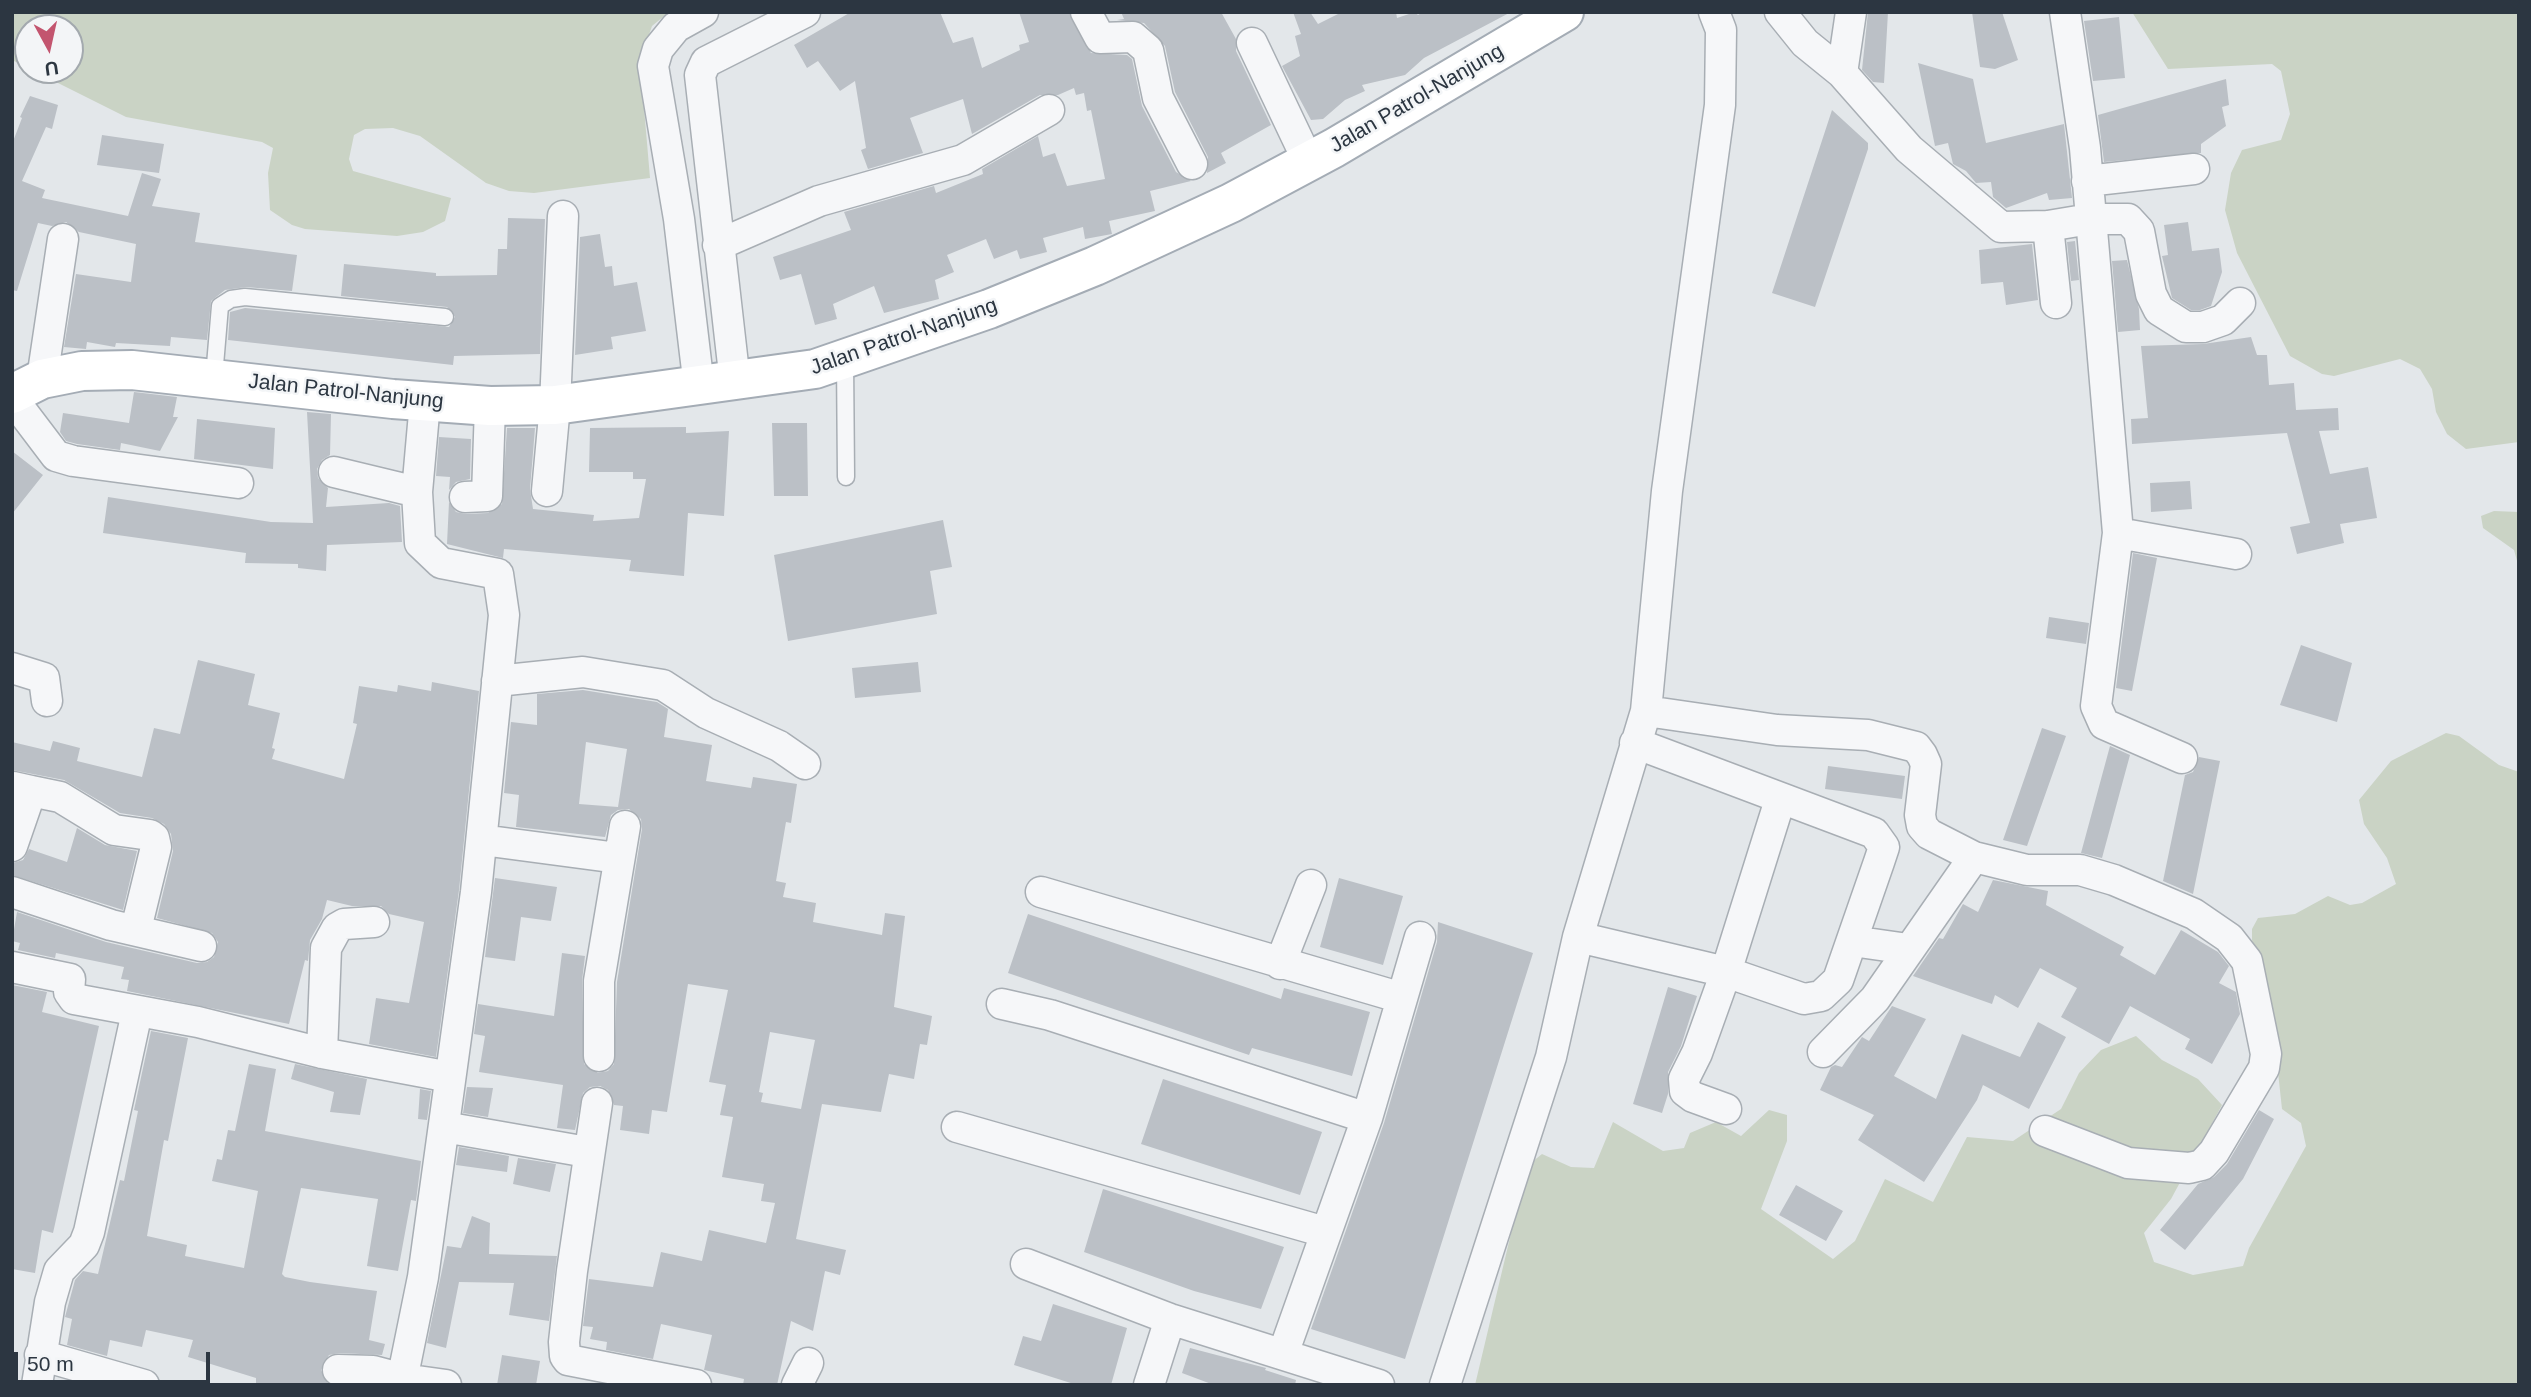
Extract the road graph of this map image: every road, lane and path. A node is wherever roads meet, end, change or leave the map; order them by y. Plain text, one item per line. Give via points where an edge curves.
1 (703, 12) edge
2 (805, 12) edge
3 (1086, 12) edge
4 (1564, 12) edge
5 (1714, 12) edge
6 (1780, 12) edge
7 (1851, 12) edge
8 (2065, 12) edge
9 (1252, 43) dead end
10 (1842, 73) junction
11 (1049, 110) dead end
12 (1308, 162) junction
13 (1192, 164) dead end
14 (2194, 169) dead end
15 (2087, 181) junction
16 (563, 216) dead end
17 (2090, 219) junction
18 (2048, 226) junction
19 (63, 239) dead end
20 (719, 245) junction
21 (2056, 303) dead end
22 (2240, 303) dead end
23 (445, 317) dead end
24 (845, 360) junction
25 (214, 377) junction
26 (717, 384) junction
27 (22, 390) edge
28 (425, 402) junction
29 (555, 405) junction
30 (490, 406) junction
31 (334, 472) dead end
32 (846, 477) dead end
33 (238, 483) dead end
34 (547, 491) dead end
35 (417, 492) junction
36 (465, 497) dead end
37 (2118, 533) junction
38 (2236, 554) dead end
39 (12, 668) edge
40 (498, 681) junction
41 (47, 701) dead end
42 (1646, 712) junction
43 (1635, 743) junction
44 (2182, 758) dead end
45 (804, 764) dead end
46 (22, 789) edge
47 (1780, 800) junction
48 (625, 826) dead end
49 (482, 841) junction
50 (12, 846) edge
51 (1974, 857) junction
52 (626, 865) junction
53 (1311, 885) dead end
54 (12, 892) edge
55 (1041, 892) dead end
56 (374, 922) dead end
57 (136, 929) junction
58 (1420, 937) dead end
59 (1578, 937) junction
60 (1852, 941) junction
61 (201, 946) dead end
62 (1908, 949) junction
63 (1280, 964) junction
64 (12, 967) edge
65 (1726, 972) junction
66 (1402, 998) junction
67 (1002, 1004) dead end
68 (137, 1012) junction
69 (1823, 1052) dead end
70 (322, 1053) junction
71 (599, 1056) dead end
72 (450, 1077) junction
73 (597, 1103) dead end
74 (1726, 1109) dead end
75 (1367, 1118) junction
76 (444, 1127) junction
77 (957, 1127) dead end
78 (2045, 1131) dead end
79 (587, 1152) junction
80 (1325, 1232) junction
81 (1026, 1264) dead end
82 (1170, 1319) junction
83 (1283, 1354) junction
84 (40, 1355) junction
85 (338, 1370) dead end
86 (402, 1382) edge
87 (37, 1385) edge
88 (144, 1385) edge
89 (446, 1385) edge
90 (696, 1385) edge
91 (1149, 1385) edge
92 (1379, 1385) edge
93 (1445, 1385) edge

1 - 26 street via 676,27 653,66 679,219
2 - 20 street via 702,66
3 - 13 street via 1100,38 1133,37 1148,50 1158,98
4 - 12 main road, Jalan Patrol-Nanjung
5 - 42 street via 1721,30 1720,105 1667,491
6 - 10 street via 1805,43
7 - 10 street
8 - 15 street
9 - 12 street
10 - 18 street via 1909,149 1988,218 2001,227
11 - 20 street via 963,160 819,201
12 - 24 main road, Jalan Patrol-Nanjung via 1095,266
14 - 15 street
15 - 17 street
16 - 29 street
17 - 18 street
17 - 22 street via 2135,223 2151,294 2159,310 2175,321 2186,327 2203,327 2223,320
17 - 37 street
18 - 21 street
19 - 27 street
20 - 26 street
23 - 25 lane via 230,299 220,306
24 - 26 main road, Jalan Patrol-Nanjung
24 - 32 lane
25 - 27 main road, Jalan Patrol-Nanjung via 82,371
25 - 28 main road, Jalan Patrol-Nanjung
26 - 29 main road, Jalan Patrol-Nanjung
27 - 33 street via 56,456
28 - 30 main road, Jalan Patrol-Nanjung
28 - 35 street
29 - 30 main road, Jalan Patrol-Nanjung
29 - 34 street
30 - 36 street via 487,496
31 - 35 street
35 - 40 street via 420,543 426,552 441,563 498,575 504,615
37 - 38 street
37 - 44 street via 2096,706 2104,724
39 - 41 street via 44,678
40 - 45 street via 583,672 671,687 706,713 779,746
40 - 49 street
42 - 43 street
42 - 51 street via 1777,730 1868,736 1916,747 1926,764 1922,827
43 - 47 street
43 - 59 street
46 - 50 street
46 - 57 street via 60,797 114,830 153,838 156,847
47 - 60 street via 1881,838 1884,847
47 - 65 street
48 - 52 street
49 - 52 street
49 - 72 street
51 - 62 street
51 - 78 street via 2027,870 2080,870 2114,880 2194,914 2229,938 2247,961 2266,1054 2264,1068 2214,1153 2202,1165 2128,1163
52 - 71 street via 599,981
53 - 63 street
54 - 57 street via 94,921
55 - 63 street
56 - 70 street via 344,924 326,948
57 - 61 street
58 - 66 street
59 - 65 street
59 - 93 street via 1551,1057
60 - 62 street
60 - 65 street via 1838,980 1821,996 1804,999
62 - 69 street via 1875,999
63 - 66 street
64 - 68 street via 70,979 69,992 74,999
65 - 74 street via 1684,1079 1685,1091 1693,1097
66 - 75 street
67 - 75 street via 1049,1015
68 - 70 street
68 - 84 street via 89,1233 84,1245 59,1271
70 - 72 street
72 - 76 street
73 - 79 street
75 - 80 street
76 - 79 street
76 - 86 street via 423,1277
77 - 80 street
79 - 90 street via 565,1356
80 - 83 street
81 - 82 street
82 - 83 street
82 - 91 street
83 - 92 street
84 - 87 street
84 - 88 street
85 - 86 street via 373,1371
86 - 89 street

